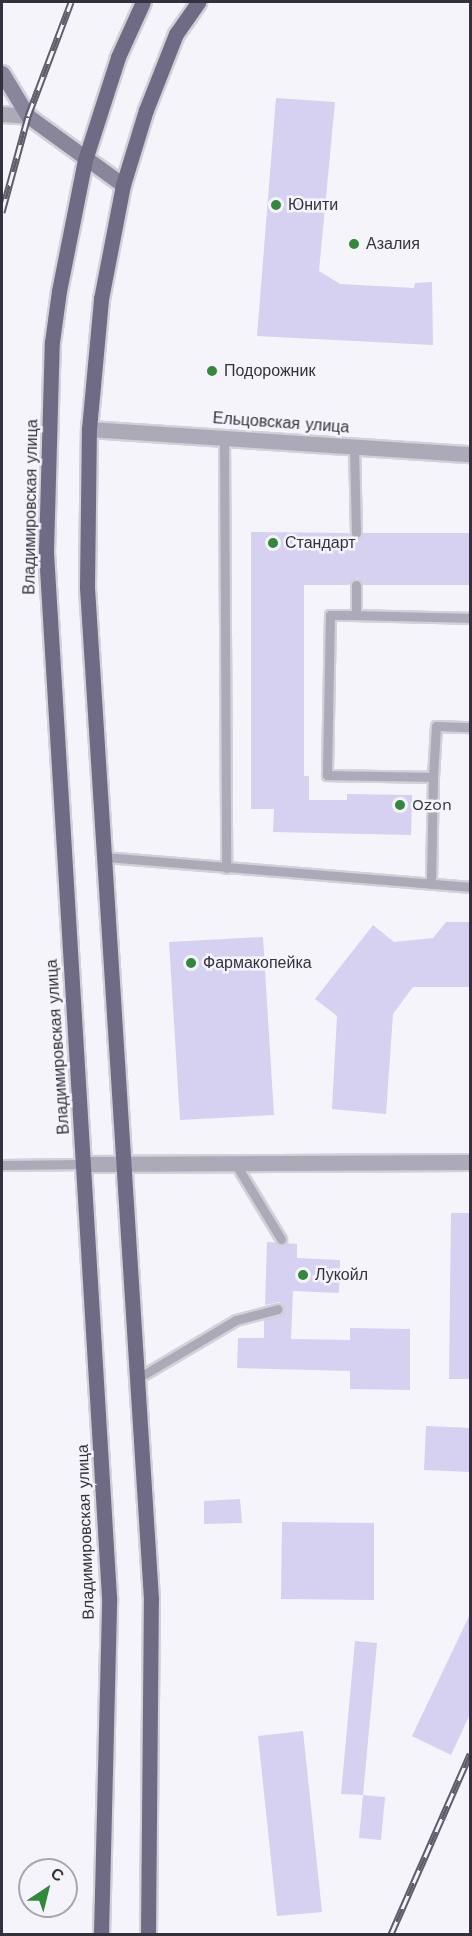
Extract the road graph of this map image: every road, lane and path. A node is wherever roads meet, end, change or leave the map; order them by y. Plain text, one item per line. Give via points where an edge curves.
1 (142, 2) edge
2 (198, 2) edge
3 (2, 73) edge
4 (2, 114) edge
5 (28, 116) junction
6 (85, 160) junction
7 (123, 184) junction
8 (89, 429) junction
9 (224, 438) junction
10 (354, 446) junction
11 (471, 454) edge
12 (356, 533) dead end
13 (356, 585) dead end
14 (356, 615) junction
15 (471, 618) edge
16 (471, 727) edge
17 (433, 777) junction
18 (105, 857) junction
19 (226, 868) junction
20 (431, 884) junction
21 (471, 887) edge
22 (471, 1162) edge
23 (236, 1163) junction
24 (85, 1164) junction
25 (125, 1164) junction
26 (2, 1165) edge
27 (281, 1239) dead end
28 (278, 1309) dead end
29 (138, 1378) junction
30 (101, 1935) edge
31 (148, 1935) edge

1 - 6 main road, Владимировская улица via 118,57
2 - 7 main road via 176,34
3 - 5 street
4 - 5 street
5 - 6 street
6 - 7 street
6 - 24 main road, Владимировская улица via 52,342 45,551 62,859
7 - 8 main road via 101,299
8 - 9 street, Ельцовская улица
8 - 18 main road via 87,587
9 - 10 street, Ельцовская улица
9 - 19 lane
10 - 11 street, Ельцовская улица
10 - 12 lane
13 - 14 lane
14 - 15 lane
14 - 17 lane via 330,615 327,775
16 - 17 lane via 436,726
17 - 20 lane
18 - 19 lane
18 - 25 main road
19 - 20 lane
20 - 21 lane
22 - 23 street
23 - 25 street
23 - 27 lane
24 - 25 street
24 - 26 lane
24 - 30 main road, Владимировская улица via 109,1597
25 - 29 main road
28 - 29 lane via 236,1320
29 - 31 main road via 151,1599

